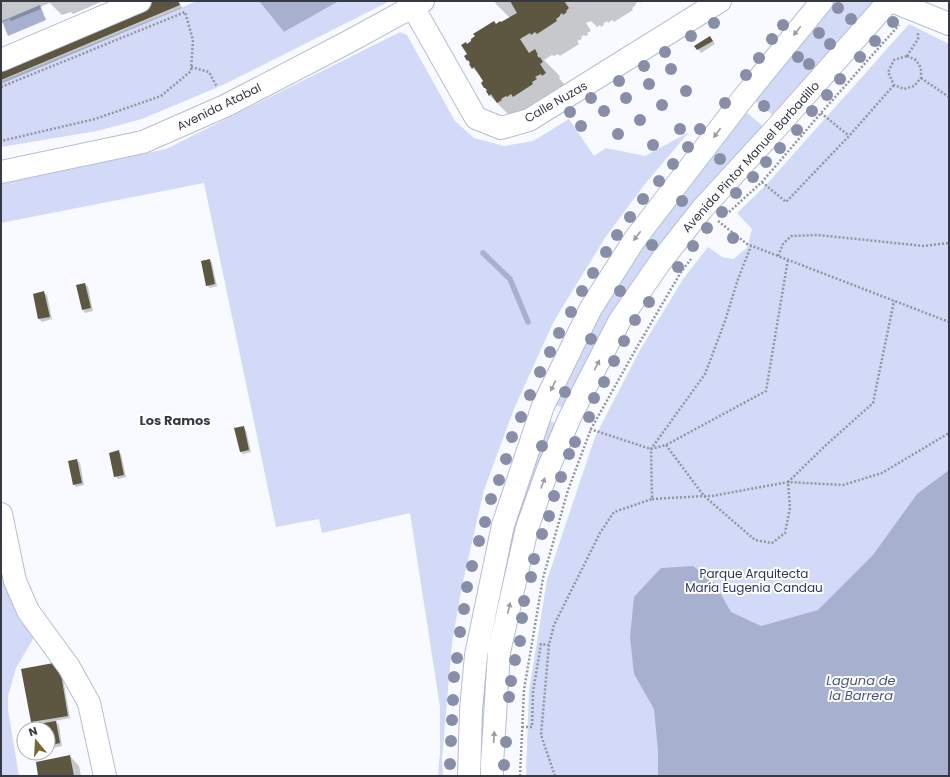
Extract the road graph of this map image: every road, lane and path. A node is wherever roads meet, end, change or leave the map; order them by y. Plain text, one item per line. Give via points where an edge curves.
1 (140, 1) edge
2 (822, 1) edge
3 (730, 3) edge
4 (418, 4) edge
5 (900, 6) edge
6 (949, 24) edge
7 (907, 56) junction
8 (1, 60) edge
9 (191, 67) junction
10 (921, 78) junction
11 (894, 85) junction
12 (1, 87) edge
13 (949, 97) edge
14 (225, 106) junction
15 (821, 113) junction
16 (849, 136) junction
17 (1, 141) edge
18 (1, 172) edge
19 (762, 182) junction
20 (710, 215) junction
21 (949, 243) edge
22 (751, 246) junction
23 (695, 253) dead end
24 (778, 256) junction
25 (788, 259) junction
26 (894, 301) junction
27 (949, 322) edge
28 (570, 417) junction
29 (591, 429) junction
30 (949, 433) edge
31 (666, 444) junction
32 (651, 449) junction
33 (788, 482) junction
34 (704, 496) junction
35 (652, 499) junction
36 (1, 514) edge
37 (549, 645) junction
38 (522, 727) junction
39 (105, 776) edge
40 (469, 776) edge
41 (492, 776) edge
42 (520, 776) edge
43 (555, 776) edge

1 - 8 main road
2 -> 40 main road via 634,239 591,308 543,406 502,525 476,655
3 - 4 main road, Calle Nuzas via 529,120 501,128 476,118
4 - 14 main road, Avenida Atabal
5 - 6 main road
5 - 7 path via 918,29 918,39
5 - 15 path
5 - 20 main road, Avenida Pintor Manuel Barbadillo via 778,126
7 - 10 path via 916,60 921,68
7 - 11 path via 894,60 888,72
9 - 12 path via 193,40 185,12
9 - 14 path via 209,72
9 - 17 path via 190,71 161,96 95,119
10 - 11 path via 914,86 904,89
10 - 13 path
11 - 16 path
14 - 18 main road, Avenida Atabal via 143,142
15 - 16 path
15 - 19 path
16 - 19 path via 786,202
19 - 20 path
20 - 22 path
28 -> 20 main road, Avenida Pintor Manuel Barbadillo via 620,320 661,261
21 - 24 path via 924,246 818,235 791,236 783,244
22 - 24 path
22 - 32 path via 705,374
23 - 29 path via 681,272
24 - 25 path
25 - 26 path
25 - 31 path via 766,391
26 - 27 path
26 - 33 path via 873,403
28 - 29 path
41 -> 28 main road, Avenida Pintor Manuel Barbadillo via 500,652 527,528 548,468
29 - 32 path
29 - 38 path via 568,490 543,578 524,690
30 - 33 path via 882,474 842,485
31 - 32 path
31 - 34 path
32 - 35 path
33 - 34 path
33 - 34 path via 790,508 785,534 772,543 755,540
34 - 35 path
35 - 37 path via 614,512 600,533 554,625
36 - 39 main road via 15,581 28,611 69,666 89,703
37 - 38 path via 541,644 532,692 532,727
37 - 43 path via 541,735
38 - 42 path

